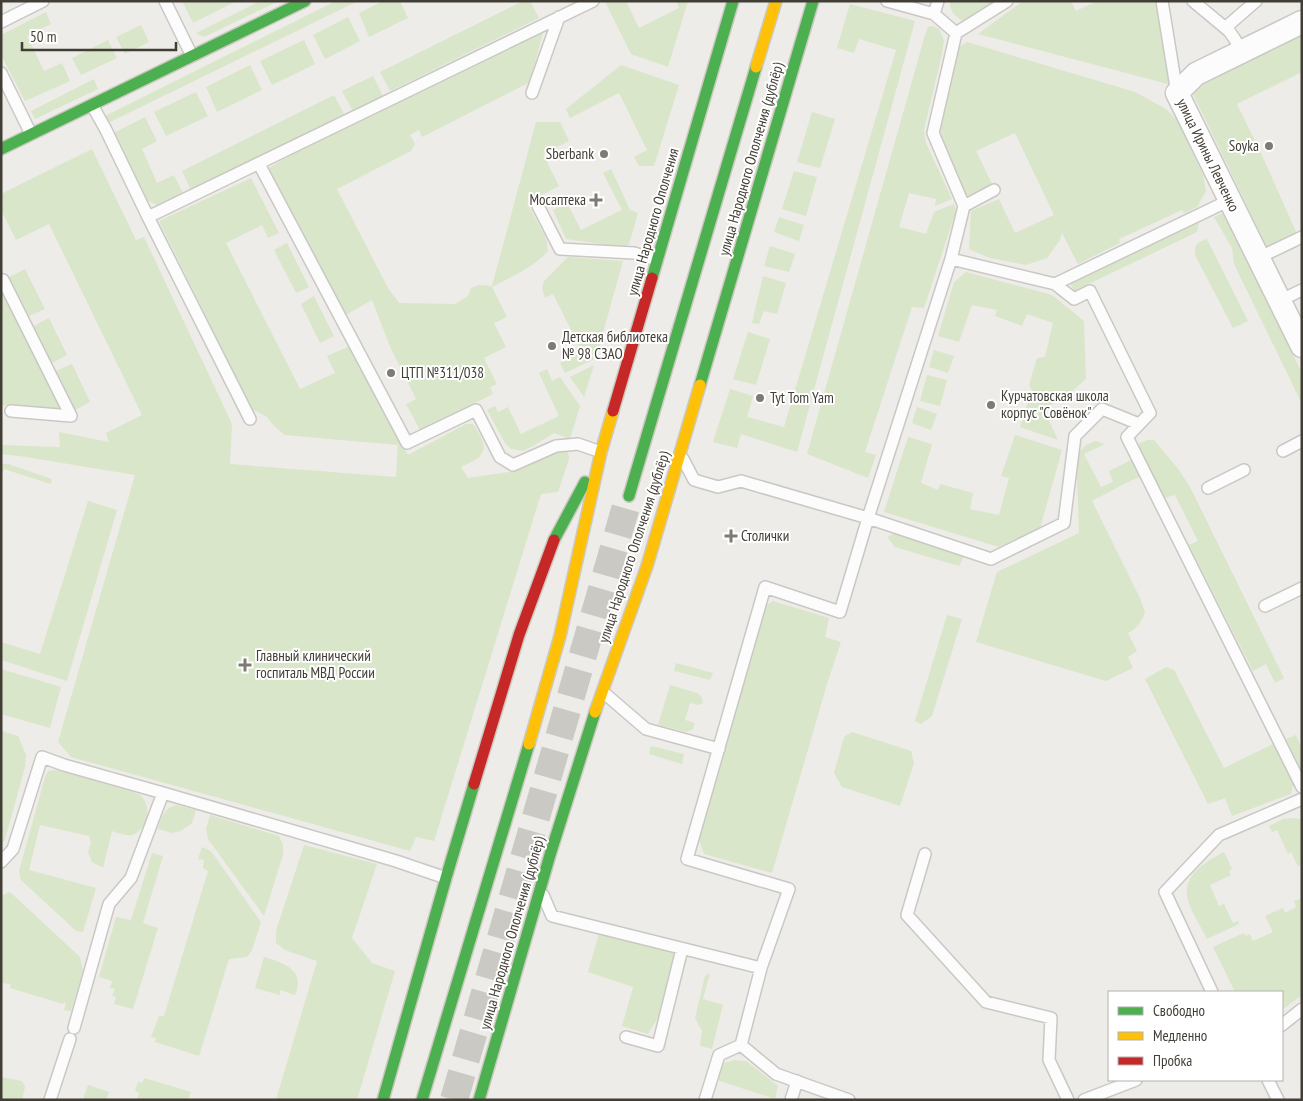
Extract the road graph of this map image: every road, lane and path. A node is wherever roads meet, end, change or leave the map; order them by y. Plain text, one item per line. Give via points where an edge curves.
1 (43, 1) edge
2 (165, 1) edge
3 (305, 1) edge
4 (593, 1) edge
5 (734, 1) edge
6 (776, 1) edge
7 (813, 1) edge
8 (887, 1) edge
9 (938, 1) edge
10 (1007, 1) edge
11 (1162, 1) edge
12 (1193, 1) edge
13 (1256, 1) edge
14 (934, 14) junction
15 (560, 17) junction
16 (1, 22) edge
17 (1302, 22) edge
18 (1225, 28) junction
19 (956, 33) junction
20 (1242, 51) junction
21 (192, 56) junction
22 (1, 73) edge
23 (532, 93) dead end
24 (1177, 93) junction
25 (92, 105) junction
26 (31, 135) junction
27 (1, 149) edge
28 (259, 164) junction
29 (994, 190) dead end
30 (1230, 200) junction
31 (538, 206) dead end
32 (964, 206) junction
33 (148, 217) junction
34 (1302, 237) edge
35 (1258, 258) junction
36 (951, 259) junction
37 (657, 260) junction
38 (1, 281) edge
39 (1055, 284) junction
40 (1302, 290) edge
41 (1279, 301) junction
42 (1302, 346) edge
43 (11, 412) dead end
44 (250, 419) dead end
45 (1140, 424) junction
46 (1302, 441) edge
47 (1283, 451) dead end
48 (601, 452) junction
49 (681, 454) junction
50 (1244, 470) dead end
51 (1208, 488) dead end
52 (629, 496) tunnel mouth
53 (868, 518) junction
54 (1302, 588) edge
55 (1265, 606) dead end
56 (602, 691) junction
57 (719, 749) junction
58 (1302, 787) edge
59 (163, 793) junction
60 (1302, 799) edge
61 (924, 854) dead end
62 (1, 862) edge
63 (446, 878) junction
64 (540, 889) junction
65 (682, 948) junction
66 (761, 968) junction
67 (1212, 991) edge
68 (1302, 1009) edge
69 (1283, 1023) edge
70 (626, 1037) dead end
71 (741, 1044) junction
72 (797, 1081) junction
73 (1133, 1081) edge
74 (1268, 1081) edge
75 (480, 1098) edge
76 (50, 1100) edge
77 (383, 1100) edge
78 (422, 1100) edge
79 (705, 1100) edge
80 (791, 1100) edge
81 (849, 1100) edge
82 (1068, 1100) edge
83 (1084, 1100) edge
84 (1278, 1100) edge

1 - 16 lane
2 - 21 lane
3 - 21 street
4 - 15 lane
5 - 37 street, улица Народного Ополчения
6 - 52 street
7 - 49 street, улица Народного Ополчения (дублёр)
8 - 14 lane
9 - 14 lane
10 - 19 lane
11 - 24 lane
12 - 18 lane
13 - 18 lane
14 - 19 lane
15 - 23 lane
15 - 28 lane
17 - 20 street, улица Ирины Левченко
18 - 20 lane
19 - 32 lane via 934,133
20 - 24 street, улица Ирины Левченко via 1196,74
21 - 25 street
22 - 26 lane
24 - 30 street, улица Ирины Левченко
25 - 26 street
25 - 33 lane
26 - 27 street
28 - 33 lane
28 - 48 lane via 408,443 476,410 500,457 513,465 556,446 578,444
29 - 32 lane
30 - 35 street, улица Ирины Левченко
30 - 39 lane
31 - 37 lane via 560,249 634,253
32 - 36 lane
33 - 44 lane
34 - 35 lane
35 - 41 street, улица Ирины Левченко
36 - 39 lane
36 - 53 lane
37 - 48 street, улица Народного Ополчения
38 - 43 lane via 71,416
39 - 45 lane via 1074,299 1090,291 1150,413
40 - 41 lane
41 - 42 street, улица Ирины Левченко
45 - 53 lane via 1102,409 1074,436 1064,523 991,559
45 - 58 lane via 1127,436
46 - 47 lane
48 - 63 street via 554,539 519,635
48 - 78 street via 560,636
49 - 53 lane via 694,480 718,487 741,481
49 - 56 street, улица Народного Ополчения (дублёр) via 647,566
50 - 51 lane
53 - 57 lane via 840,612 765,587
54 - 55 lane
56 - 57 lane via 646,729
56 - 64 street, улица Народного Ополчения (дублёр)
57 - 66 lane via 687,859 788,889
59 - 62 lane via 42,757 13,849
59 - 63 lane
59 - 76 lane via 131,878 109,904
60 - 67 lane via 1219,835 1165,892
61 - 82 lane via 907,915 986,1002 1052,1018 1049,1060
63 - 77 street
64 - 65 lane via 552,916
64 - 75 street, улица Народного Ополчения (дублёр)
65 - 66 lane
65 - 70 lane via 658,1046
66 - 71 lane
68 - 69 lane
71 - 72 lane via 776,1074
71 - 79 lane via 719,1055
72 - 80 lane
72 - 81 lane
73 - 83 lane
74 - 84 lane

